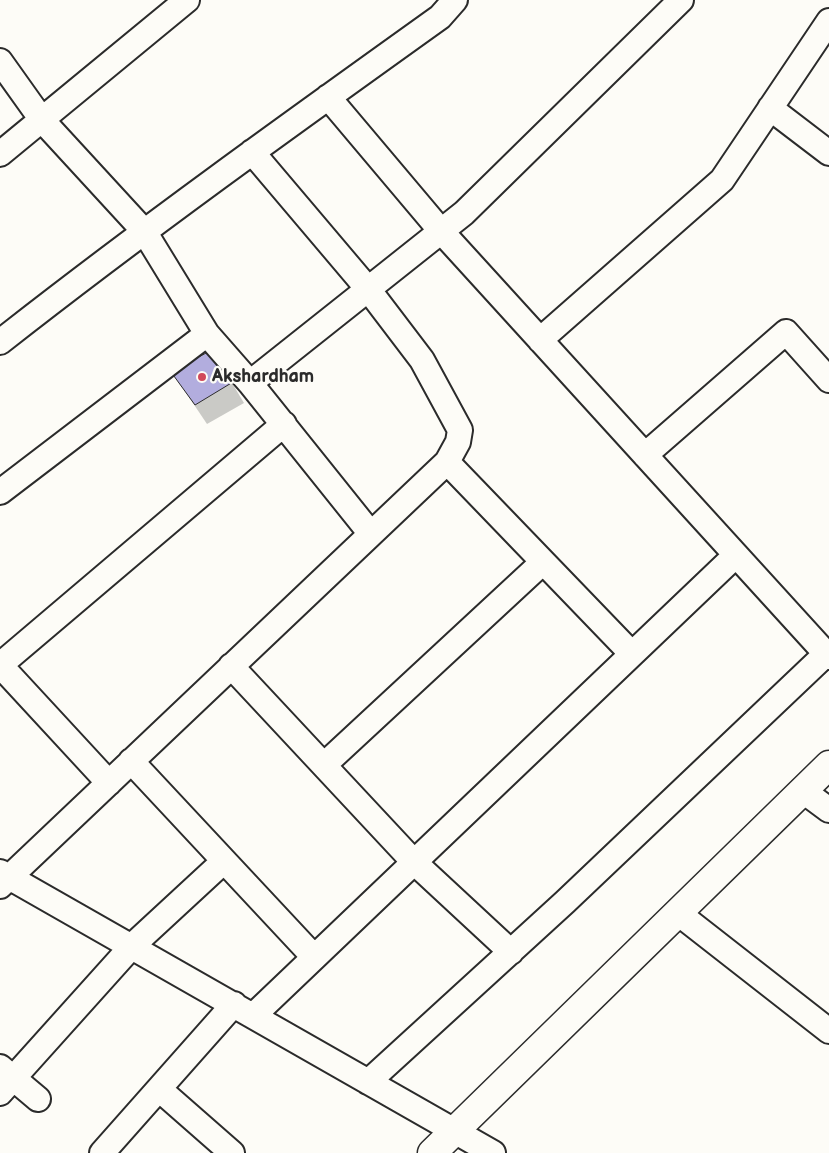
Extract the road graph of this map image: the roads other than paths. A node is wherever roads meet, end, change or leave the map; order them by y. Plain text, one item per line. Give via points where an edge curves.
1 (187, 0) edge
2 (454, 0) edge
3 (681, 0) edge
4 (829, 21) edge
5 (0, 61) edge
6 (328, 97) junction
7 (770, 108) junction
8 (42, 120) junction
9 (252, 152) junction
10 (829, 152) edge
11 (0, 154) edge
12 (144, 231) junction
13 (441, 231) junction
14 (368, 289) junction
15 (207, 334) junction
16 (540, 340) junction
17 (0, 342) edge
18 (829, 380) edge
19 (250, 383) junction
20 (284, 424) junction
21 (645, 455) junction
22 (448, 462) junction
23 (0, 492) edge
24 (372, 534) junction
25 (736, 555) junction
26 (543, 562) junction
27 (632, 654) junction
28 (828, 655) edge
29 (0, 665) edge
30 (231, 666) junction
31 (131, 762) junction
32 (324, 765) junction
33 (829, 765) edge
34 (108, 783) junction
35 (802, 790) junction
36 (829, 810) edge
37 (224, 861) junction
38 (414, 862) junction
39 (3, 878) edge
40 (678, 913) junction
41 (132, 946) junction
42 (510, 952) junction
43 (314, 957) junction
44 (244, 1010) junction
45 (829, 1031) edge
46 (4, 1080) edge
47 (368, 1082) junction
48 (159, 1088) junction
49 (38, 1099) dead end
50 (456, 1132) junction
51 (102, 1153) edge
52 (232, 1153) edge
53 (432, 1153) edge
54 (493, 1153) edge

1 - 8 street
2 - 6 street via 440,17
3 - 13 street via 464,213
4 - 7 street
5 - 8 street
6 - 9 street
6 - 13 street
7 - 10 street
7 - 16 street via 722,180
8 - 11 street
8 - 12 street
9 - 12 street
9 - 14 street
12 - 15 street
12 - 17 street
13 - 14 street
13 - 16 street
14 - 19 street
14 - 22 street via 422,360 456,420 460,430 458,442
15 - 19 street
15 - 23 street
16 - 21 street
18 - 21 street via 786,332
19 - 20 street
20 - 24 street
20 - 29 street
21 - 25 street
22 - 24 street
22 - 26 street
24 - 30 street
25 - 27 street
25 - 28 street
26 - 27 street
26 - 32 street
27 - 38 street
28 - 42 street
29 - 34 street
30 - 31 street
30 - 32 street
31 - 34 street
31 - 37 street
32 - 38 street
33 - 35 street
34 - 39 street
35 - 36 street
35 - 40 street
37 - 41 street
37 - 43 street
38 - 42 street
38 - 43 street
39 - 41 street
40 - 45 street
40 - 50 street
41 - 44 street
41 - 46 street
42 - 47 street
43 - 44 street
44 - 47 street
44 - 48 street
46 - 49 street
47 - 50 street
48 - 51 street
48 - 52 street
50 - 53 street
50 - 54 street

